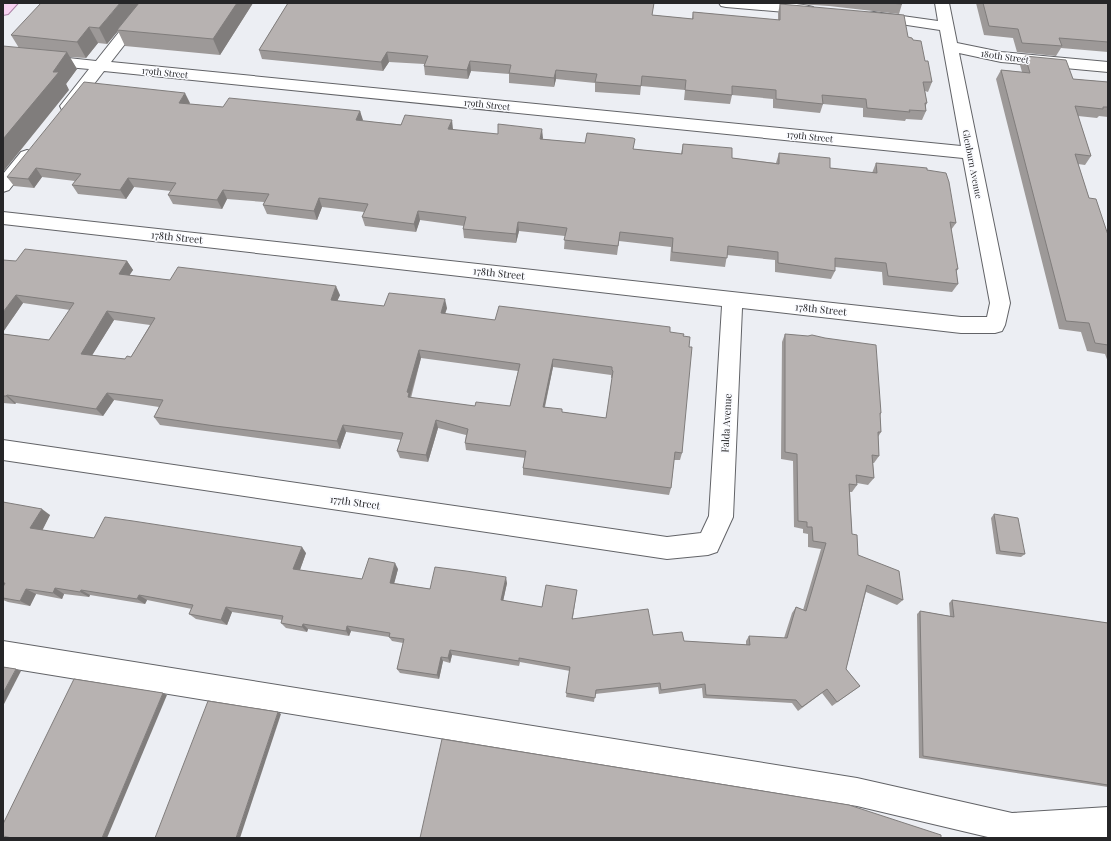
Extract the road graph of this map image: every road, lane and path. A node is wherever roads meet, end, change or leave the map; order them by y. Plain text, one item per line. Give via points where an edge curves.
1 (11, 3) edge
2 (150, 3) edge
3 (726, 3) edge
4 (942, 3) edge
5 (742, 4) edge
6 (3, 11) edge
7 (819, 11) edge
8 (858, 14) edge
9 (947, 27) junction
10 (950, 46) junction
11 (3, 56) edge
12 (100, 66) junction
13 (1108, 67) edge
14 (57, 120) edge
15 (37, 144) edge
16 (971, 153) junction
17 (3, 186) edge
18 (3, 218) edge
19 (732, 299) junction
20 (995, 325) joint
21 (3, 450) edge
22 (708, 544) joint
23 (3, 654) edge
24 (1108, 822) edge

1 - 6 main road
2 - 12 street
3 - 5 street
4 - 9 street, Glenburn Avenue
5 - 7 street
8 - 9 street
9 - 10 street, Glenburn Avenue
10 - 13 street, 180th Street via 1001,57
10 - 16 street, Glenburn Avenue
11 - 12 street, 179th Street
12 - 14 street
12 - 16 street, 179th Street
15 - 17 street
16 - 20 street, Glenburn Avenue via 1000,303
18 - 19 street, 178th Street
19 - 20 street, 178th Street via 961,325
19 - 22 street, Falda Avenue via 721,517
21 - 22 street, 177th Street via 667,548
23 - 24 street via 858,792 1012,828

